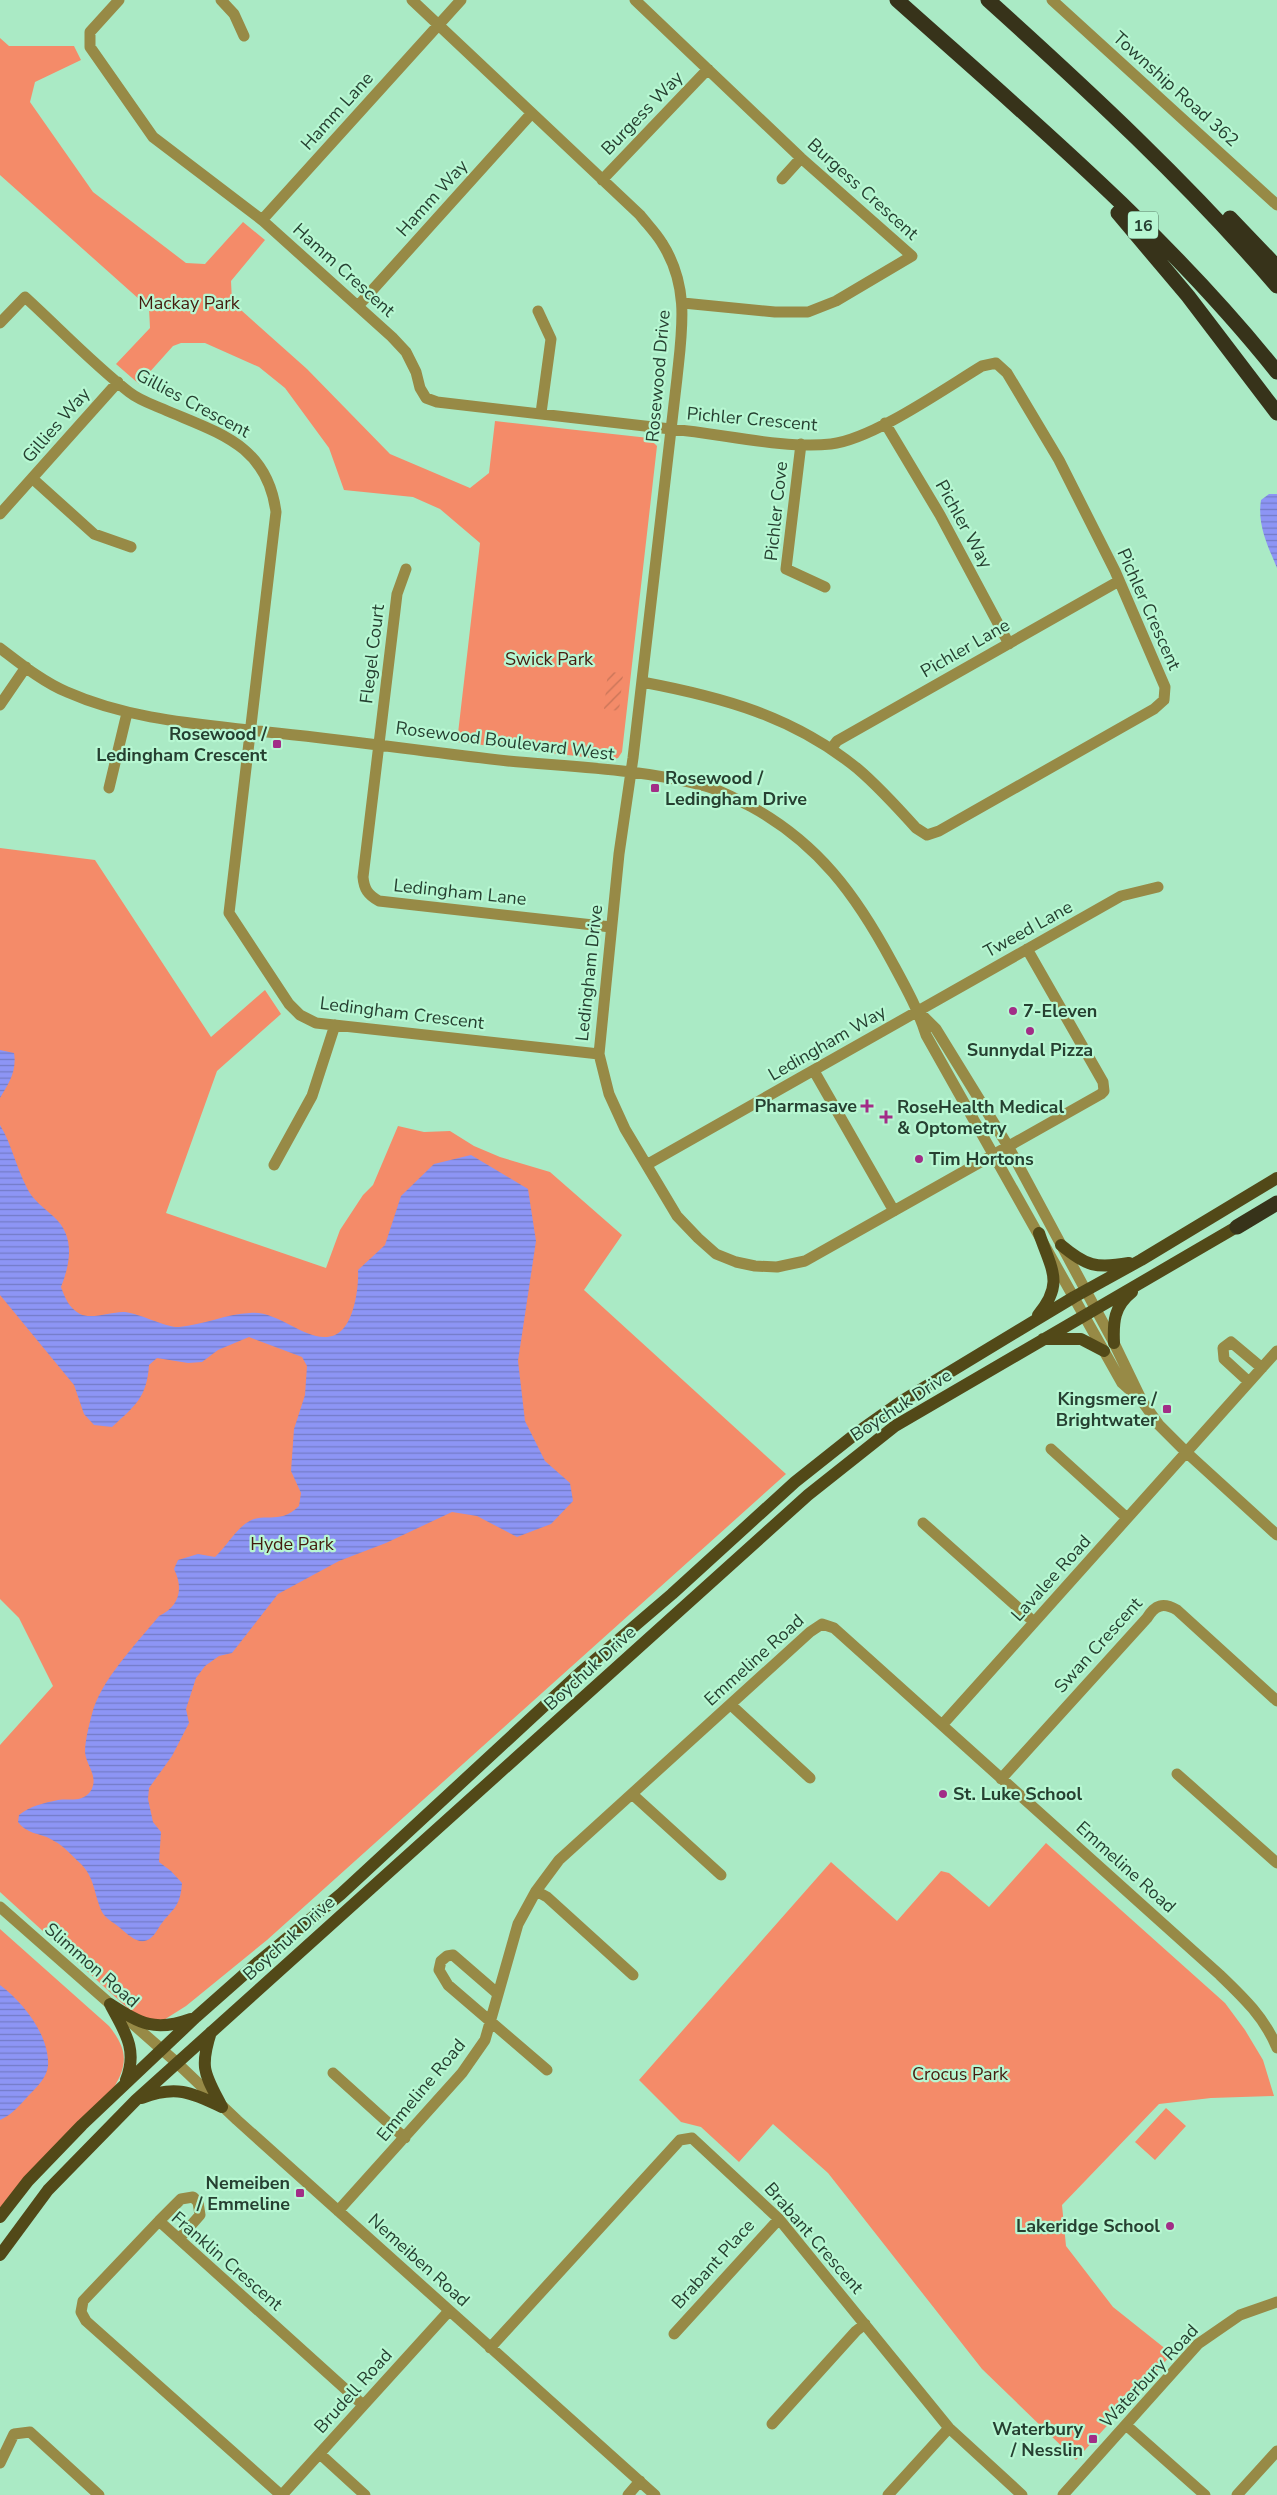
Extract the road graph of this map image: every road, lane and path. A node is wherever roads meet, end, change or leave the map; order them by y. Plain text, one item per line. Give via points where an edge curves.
1 (119, 0) edge
2 (221, 0) edge
3 (412, 0) edge
4 (461, 0) edge
5 (634, 0) edge
6 (897, 0) edge
7 (988, 0) edge
8 (1052, 0) edge
9 (438, 26) junction
10 (244, 36) dead end
11 (1039, 46) junction
12 (708, 70) junction
13 (996, 89) junction
14 (531, 114) junction
15 (801, 158) junction
16 (782, 179) dead end
17 (602, 180) junction
18 (1277, 204) edge
19 (262, 220) junction
20 (1277, 267) edge
21 (1277, 286) edge
22 (682, 303) junction
23 (358, 306) junction
24 (538, 310) dead end
25 (0, 324) edge
26 (1277, 372) edge
27 (118, 382) junction
28 (541, 413) junction
29 (1277, 413) edge
30 (885, 423) junction
31 (671, 429) junction
32 (800, 444) junction
33 (32, 479) junction
34 (0, 514) edge
35 (131, 547) dead end
36 (406, 570) dead end
37 (1119, 581) junction
38 (825, 587) dead end
39 (1009, 644) junction
40 (0, 648) edge
41 (26, 667) junction
42 (642, 682) junction
43 (0, 705) edge
44 (127, 713) junction
45 (252, 730) junction
46 (379, 744) junction
47 (831, 749) junction
48 (630, 773) junction
49 (109, 788) dead end
50 (1158, 887) dead end
51 (611, 927) junction
52 (1027, 950) junction
53 (918, 1011) junction
54 (335, 1025) junction
55 (599, 1054) junction
56 (814, 1071) junction
57 (1008, 1146) junction
58 (994, 1155) junction
59 (648, 1164) junction
60 (274, 1165) dead end
61 (1277, 1178) edge
62 (1277, 1198) edge
63 (1277, 1203) edge
64 (894, 1211) junction
65 (1237, 1227) junction
66 (1039, 1233) junction
67 (1061, 1245) junction
68 (1141, 1260) junction
69 (1152, 1275) junction
70 (1086, 1290) junction
71 (1074, 1297) junction
72 (1089, 1311) junction
73 (1031, 1323) junction
74 (1041, 1339) junction
75 (1114, 1343) junction
76 (1104, 1351) junction
77 (1272, 1361) edge
78 (1249, 1382) junction
79 (1142, 1401) junction
80 (1051, 1449) dead end
81 (1186, 1452) junction
82 (1127, 1518) junction
83 (923, 1523) dead end
84 (1277, 1534) edge
85 (1034, 1622) junction
86 (1277, 1701) edge
87 (731, 1705) junction
88 (942, 1725) junction
89 (1177, 1774) dead end
90 (810, 1778) dead end
91 (1001, 1779) junction
92 (632, 1794) junction
93 (1277, 1863) edge
94 (721, 1875) dead end
95 (536, 1891) junction
96 (0, 1907) edge
97 (632, 1975) dead end
98 (498, 1994) junction
99 (110, 2004) junction
100 (196, 2017) junction
101 (490, 2022) junction
102 (212, 2030) junction
103 (1277, 2048) edge
104 (161, 2050) junction
105 (176, 2062) junction
106 (547, 2070) dead end
107 (333, 2074) dead end
108 (125, 2083) junction
109 (136, 2100) junction
110 (222, 2107) junction
111 (405, 2138) junction
112 (338, 2211) junction
113 (0, 2217) edge
114 (779, 2218) junction
115 (159, 2221) junction
116 (179, 2239) junction
117 (0, 2255) edge
118 (1277, 2302) edge
119 (449, 2310) junction
120 (865, 2324) junction
121 (674, 2334) dead end
122 (490, 2348) junction
123 (363, 2405) junction
124 (772, 2424) dead end
125 (1126, 2425) junction
126 (949, 2428) junction
127 (1277, 2451) edge
128 (320, 2454) junction
129 (0, 2463) edge
130 (640, 2481) junction
131 (99, 2495) edge
132 (282, 2495) edge
133 (365, 2495) edge
134 (628, 2495) edge
135 (655, 2495) edge
136 (888, 2495) edge
137 (1022, 2495) edge
138 (1063, 2495) edge
139 (1205, 2495) edge
140 (1237, 2495) edge

1 - 19 street, Hamm Crescent via 90,32 90,47 153,137
2 - 10 street via 234,14
3 - 9 street, Rosewood Drive
4 - 9 street
5 - 12 street, Burgess Crescent
6 - 13 highway, 16
7 - 11 highway
8 - 18 street, Township Road 362
9 - 14 street, Rosewood Drive
9 - 19 street, Hamm Lane
11 - 20 highway via 1148,135
11 - 21 highway via 1144,144 1221,222
12 - 15 street, Burgess Crescent
12 - 17 street, Burgess Way
13 - 26 highway, 16 via 1172,254
13 - 29 highway via 1141,239
14 - 17 street, Rosewood Drive
14 - 23 street, Hamm Way
15 - 16 street
15 - 22 street, Burgess Crescent via 912,256 836,301 808,312
17 - 22 street, Rosewood Drive via 640,216 662,243 674,268
19 - 23 street, Hamm Crescent
22 - 31 street, Rosewood Drive via 684,315
23 - 28 street, Hamm Crescent via 406,352 426,398 437,402
24 - 28 street via 550,339
25 - 27 street, Gillies Crescent via 25,297
27 - 33 street, Gillies Way
27 - 45 street, Gillies Crescent via 140,399 221,434 248,451 267,476 274,493 276,512
28 - 31 street, Hamm Crescent
30 - 32 street, Pichler Crescent via 855,438 832,444
30 - 37 street, Pichler Crescent via 982,366 996,363 1007,374 1059,460
30 - 39 street, Pichler Way via 940,515
31 - 32 street, Pichler Crescent
31 - 42 street, Rosewood Drive
32 - 38 street, Pichler Cove via 786,569
33 - 34 street, Gillies Way
33 - 35 street via 94,534
36 - 46 street, Flegel Court via 397,594
37 - 39 street, Pichler Lane
37 - 47 street, Pichler Crescent via 1164,687 1164,700 1154,708 927,835 916,828 858,769
39 - 47 street, Pichler Lane via 837,741
40 - 41 street, Rosewood Boulevard West
41 - 43 street
41 - 44 street, Rosewood Boulevard West via 66,692
42 - 47 street, Pichler Crescent via 703,694 767,714
42 - 48 street, Rosewood Drive
44 - 45 street, Rosewood Boulevard West
44 - 49 street
45 - 46 street, Rosewood Boulevard West
45 - 54 street, Ledingham Crescent via 229,913 289,1004 305,1018
46 - 48 street, Rosewood Boulevard West
46 - 51 street, Ledingham Lane via 363,877 364,887 370,895 379,901
48 - 51 street, Ledingham Drive
48 - 53 street, Rosewood Boulevard West via 708,787 790,831 850,890
50 - 52 street, Tweed Lane via 1121,896
51 - 55 street, Ledingham Drive
52 - 53 street, Tweed Lane
52 - 57 street, Ledingham Drive via 1097,1071 1104,1091
53 - 56 street, Ledingham Way
53 - 57 street, Rosewood Boulevard West via 936,1029
53 - 58 street, Rosewood Boulevard West via 926,1035
54 - 55 street, Ledingham Crescent
54 - 60 street via 312,1096
55 - 59 street, Ledingham Drive via 609,1094
56 - 59 street, Ledingham Way
56 - 64 street
57 - 58 street, Ledingham Drive
57 - 67 street, Rosewood Boulevard West
58 - 64 street, Ledingham Drive
58 - 66 street, Rosewood Boulevard West
59 - 64 street, Ledingham Drive via 677,1216 698,1238 716,1254 755,1266 805,1261
61 - 68 main road, Boychuk Drive
62 - 65 main road, Boychuk Drive
63 - 65 highway
65 - 69 main road, Boychuk Drive
66 - 71 street, Rosewood Boulevard West
66 - 73 main road via 1055,1281 1054,1292
67 - 68 main road via 1080,1261 1095,1265 1113,1266
67 - 70 street, Rosewood Boulevard West
68 - 70 main road, Boychuk Drive
69 - 72 main road, Boychuk Drive
69 - 75 main road via 1119,1306 1113,1321
70 - 71 main road, Boychuk Drive
70 - 72 street, Rosewood Boulevard West
71 - 72 street, Rosewood Boulevard West
71 - 73 main road, Boychuk Drive
72 - 74 main road, Boychuk Drive
72 - 75 street
72 - 76 street
73 - 100 main road, Boychuk Drive via 902,1401 795,1482 582,1671 341,1894
74 - 76 main road via 1081,1339
74 - 102 main road, Boychuk Drive via 895,1426 851,1458
75 - 79 street
76 - 79 street via 1122,1383
77 - 78 street, Lavalee Road
77 - 78 street via 1231,1342 1223,1348 1224,1359
78 - 81 street, Lavalee Road
79 - 81 street
80 - 82 street
81 - 82 street, Lavalee Road
81 - 84 street
82 - 85 street, Lavalee Road
83 - 85 street
85 - 88 street, Lavalee Road
86 - 91 street, Swan Crescent via 1177,1610 1159,1605
87 - 88 street, Emmeline Road via 822,1624 834,1628
87 - 90 street
87 - 92 street, Emmeline Road
88 - 91 street, Emmeline Road
89 - 93 street
91 - 103 street, Emmeline Road via 1249,2003 1270,2032
92 - 94 street
92 - 95 street, Emmeline Road via 559,1860
95 - 97 street via 547,1897
95 - 98 street, Emmeline Road via 515,1933
96 - 99 street, Slimmon Road
98 - 101 street, Emmeline Road
98 - 101 street via 453,1956 441,1961 439,1970 442,1977
99 - 100 main road via 138,2022 149,2025 174,2025
99 - 104 street, Slimmon Road
99 - 108 main road via 132,2052
100 - 104 main road, Boychuk Drive
101 - 106 street
101 - 111 street, Emmeline Road via 485,2040 462,2073
102 - 105 main road, Boychuk Drive
102 - 110 main road via 203,2067
104 - 105 street, Nemeiben Road
104 - 108 main road, Boychuk Drive
105 - 109 main road, Boychuk Drive
105 - 110 street, Nemeiben Road
107 - 111 street
108 - 113 main road, Boychuk Drive via 28,2181
109 - 110 main road via 158,2092 183,2091
109 - 117 main road, Boychuk Drive via 48,2190
110 - 112 street, Nemeiben Road
111 - 112 street, Emmeline Road
112 - 119 street, Nemeiben Road
114 - 120 street, Brabant Crescent
114 - 121 street, Brabant Place
114 - 122 street, Brabant Crescent via 695,2140 685,2137
115 - 116 street, Franklin Crescent
115 - 116 street via 183,2198 193,2197 201,2209 200,2216
115 - 132 street, Franklin Crescent via 83,2301 81,2312 86,2321
116 - 123 street, Franklin Crescent
118 - 125 street, Waterbury Road via 1240,2315 1198,2344
119 - 122 street, Nemeiben Road
119 - 123 street, Brudell Road
120 - 124 street
120 - 126 street, Brabant Crescent
122 - 130 street, Nemeiben Road
123 - 128 street, Brudell Road
125 - 138 street, Waterbury Road
125 - 139 street
126 - 136 street
126 - 137 street, Brabant Crescent
127 - 140 street
128 - 132 street, Brudell Road
128 - 133 street
129 - 131 street via 14,2434 30,2432
130 - 134 street
130 - 135 street, Nemeiben Road

